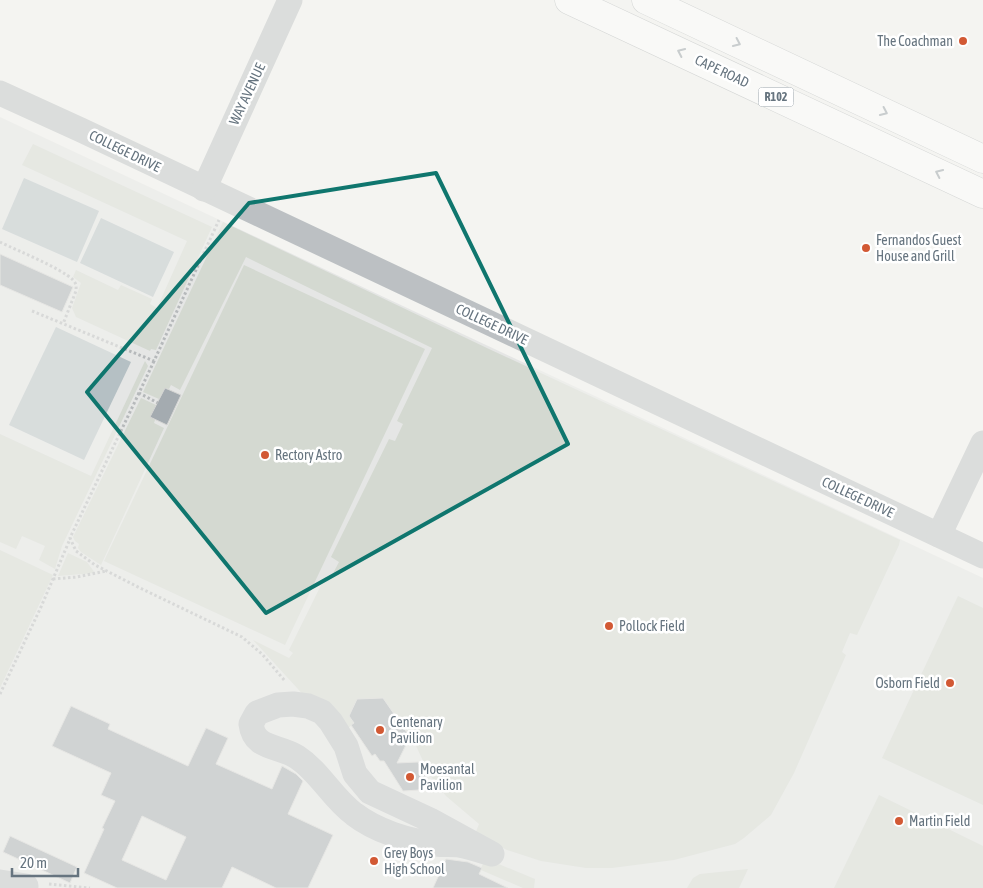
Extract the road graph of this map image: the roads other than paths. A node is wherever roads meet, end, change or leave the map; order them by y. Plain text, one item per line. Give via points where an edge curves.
1 (290, 0) edge
2 (569, 0) edge
3 (646, 0) edge
4 (0, 93) edge
5 (983, 158) edge
6 (204, 189) junction
7 (983, 194) edge
8 (983, 443) edge
9 (939, 535) junction
10 (983, 556) edge
11 (308, 706) joint
12 (0, 882) edge
13 (26, 886) dead end

1 - 6 street, WAY AVENUE
7 -> 2 main road, CAPE ROAD / R102
3 -> 5 main road, R102
4 - 6 street, COLLEGE DRIVE
6 - 9 street, COLLEGE DRIVE
8 - 9 street
9 - 10 street, COLLEGE DRIVE
11 - 11 street via 322,712 331,722 346,746 355,774 370,792 492,854 459,845 418,841 370,824 333,795 307,764 254,737 251,724 257,712 278,705
12 - 13 street

